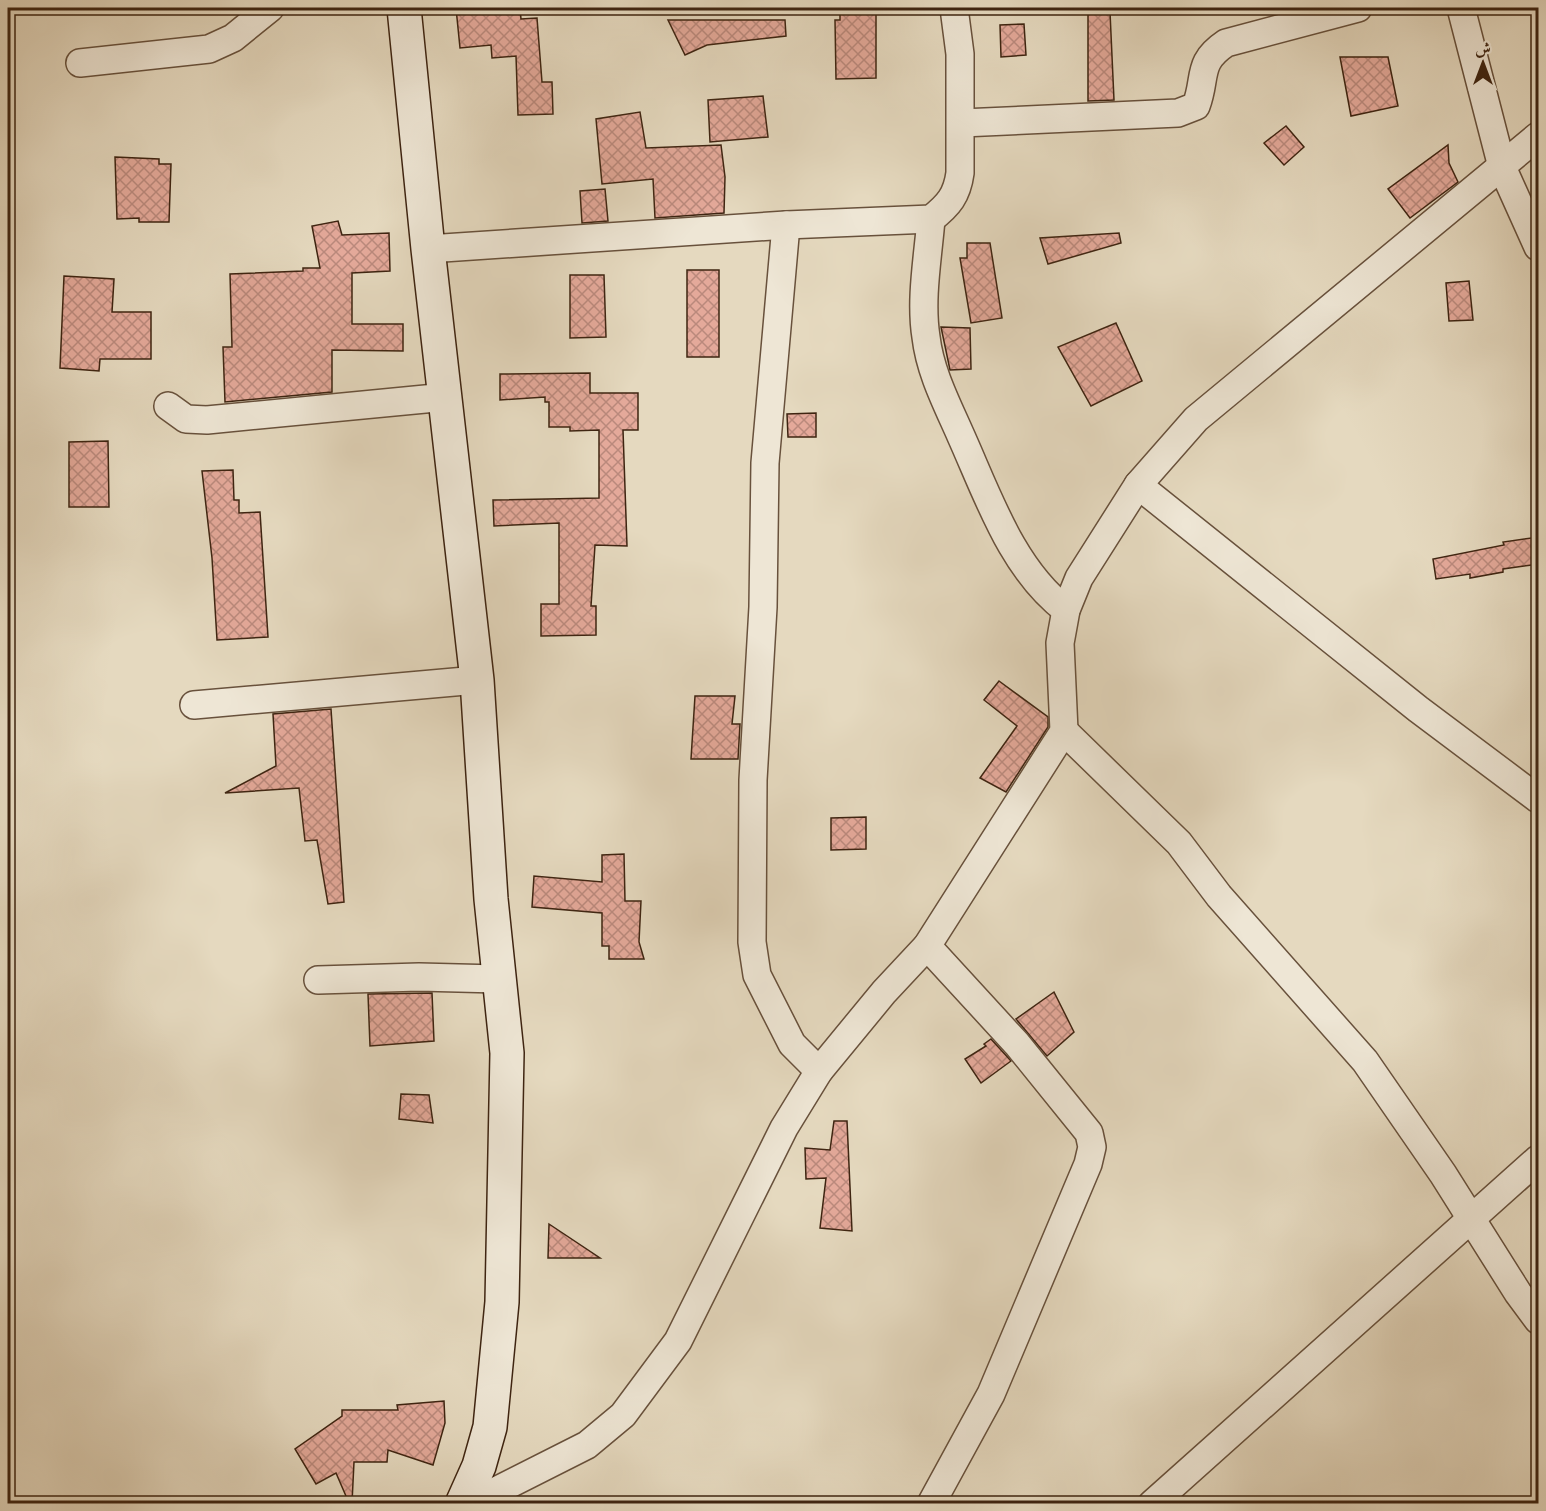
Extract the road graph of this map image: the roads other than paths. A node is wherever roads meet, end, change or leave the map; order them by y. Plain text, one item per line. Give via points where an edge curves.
1 (270, 8) edge
2 (404, 8) edge
3 (954, 8) edge
4 (1358, 8) edge
5 (1461, 8) edge
6 (80, 63) dead end
7 (962, 123) junction
8 (1539, 136) edge
9 (1502, 166) junction
10 (931, 219) junction
11 (786, 225) junction
12 (1539, 247) edge
13 (428, 249) junction
14 (446, 397) junction
15 (168, 406) dead end
16 (1138, 485) junction
17 (1066, 610) junction
18 (477, 680) junction
19 (194, 705) dead end
20 (1064, 731) junction
21 (1539, 799) edge
22 (927, 946) junction
23 (498, 979) junction
24 (318, 980) dead end
25 (819, 1071) junction
26 (1539, 1158) edge
27 (1471, 1218) junction
28 (1539, 1320) edge
29 (462, 1503) edge
30 (470, 1503) edge
31 (931, 1503) edge
32 (1153, 1503) edge

1 - 6 street via 233,38 209,49
2 - 13 main road
3 - 7 street
4 - 7 street via 1226,43 1210,53 1196,106 1178,113
5 - 9 street
7 - 10 street via 957,192
8 - 9 street
9 - 12 street
9 - 16 street via 1196,419
10 - 11 street
10 - 17 street via 924,303 934,375 998,521 1033,578
11 - 13 street
11 - 25 street via 765,463 763,607 753,780 752,942 757,975 792,1044
13 - 14 main road
14 - 15 street via 207,420 186,418
14 - 18 main road
16 - 17 street via 1079,578
16 - 21 street via 1418,709
17 - 20 street via 1060,643
18 - 19 street
18 - 23 main road
20 - 22 street
20 - 27 street via 1179,843 1219,896 1365,1061
22 - 25 street
22 - 31 street via 1017,1044 1089,1133 1092,1147 991,1394
23 - 24 street
23 - 29 main road via 507,1053 502,1302 490,1427 479,1466
25 - 30 street via 784,1128 678,1341 623,1415 587,1445
26 - 27 street
27 - 28 street
27 - 32 street

